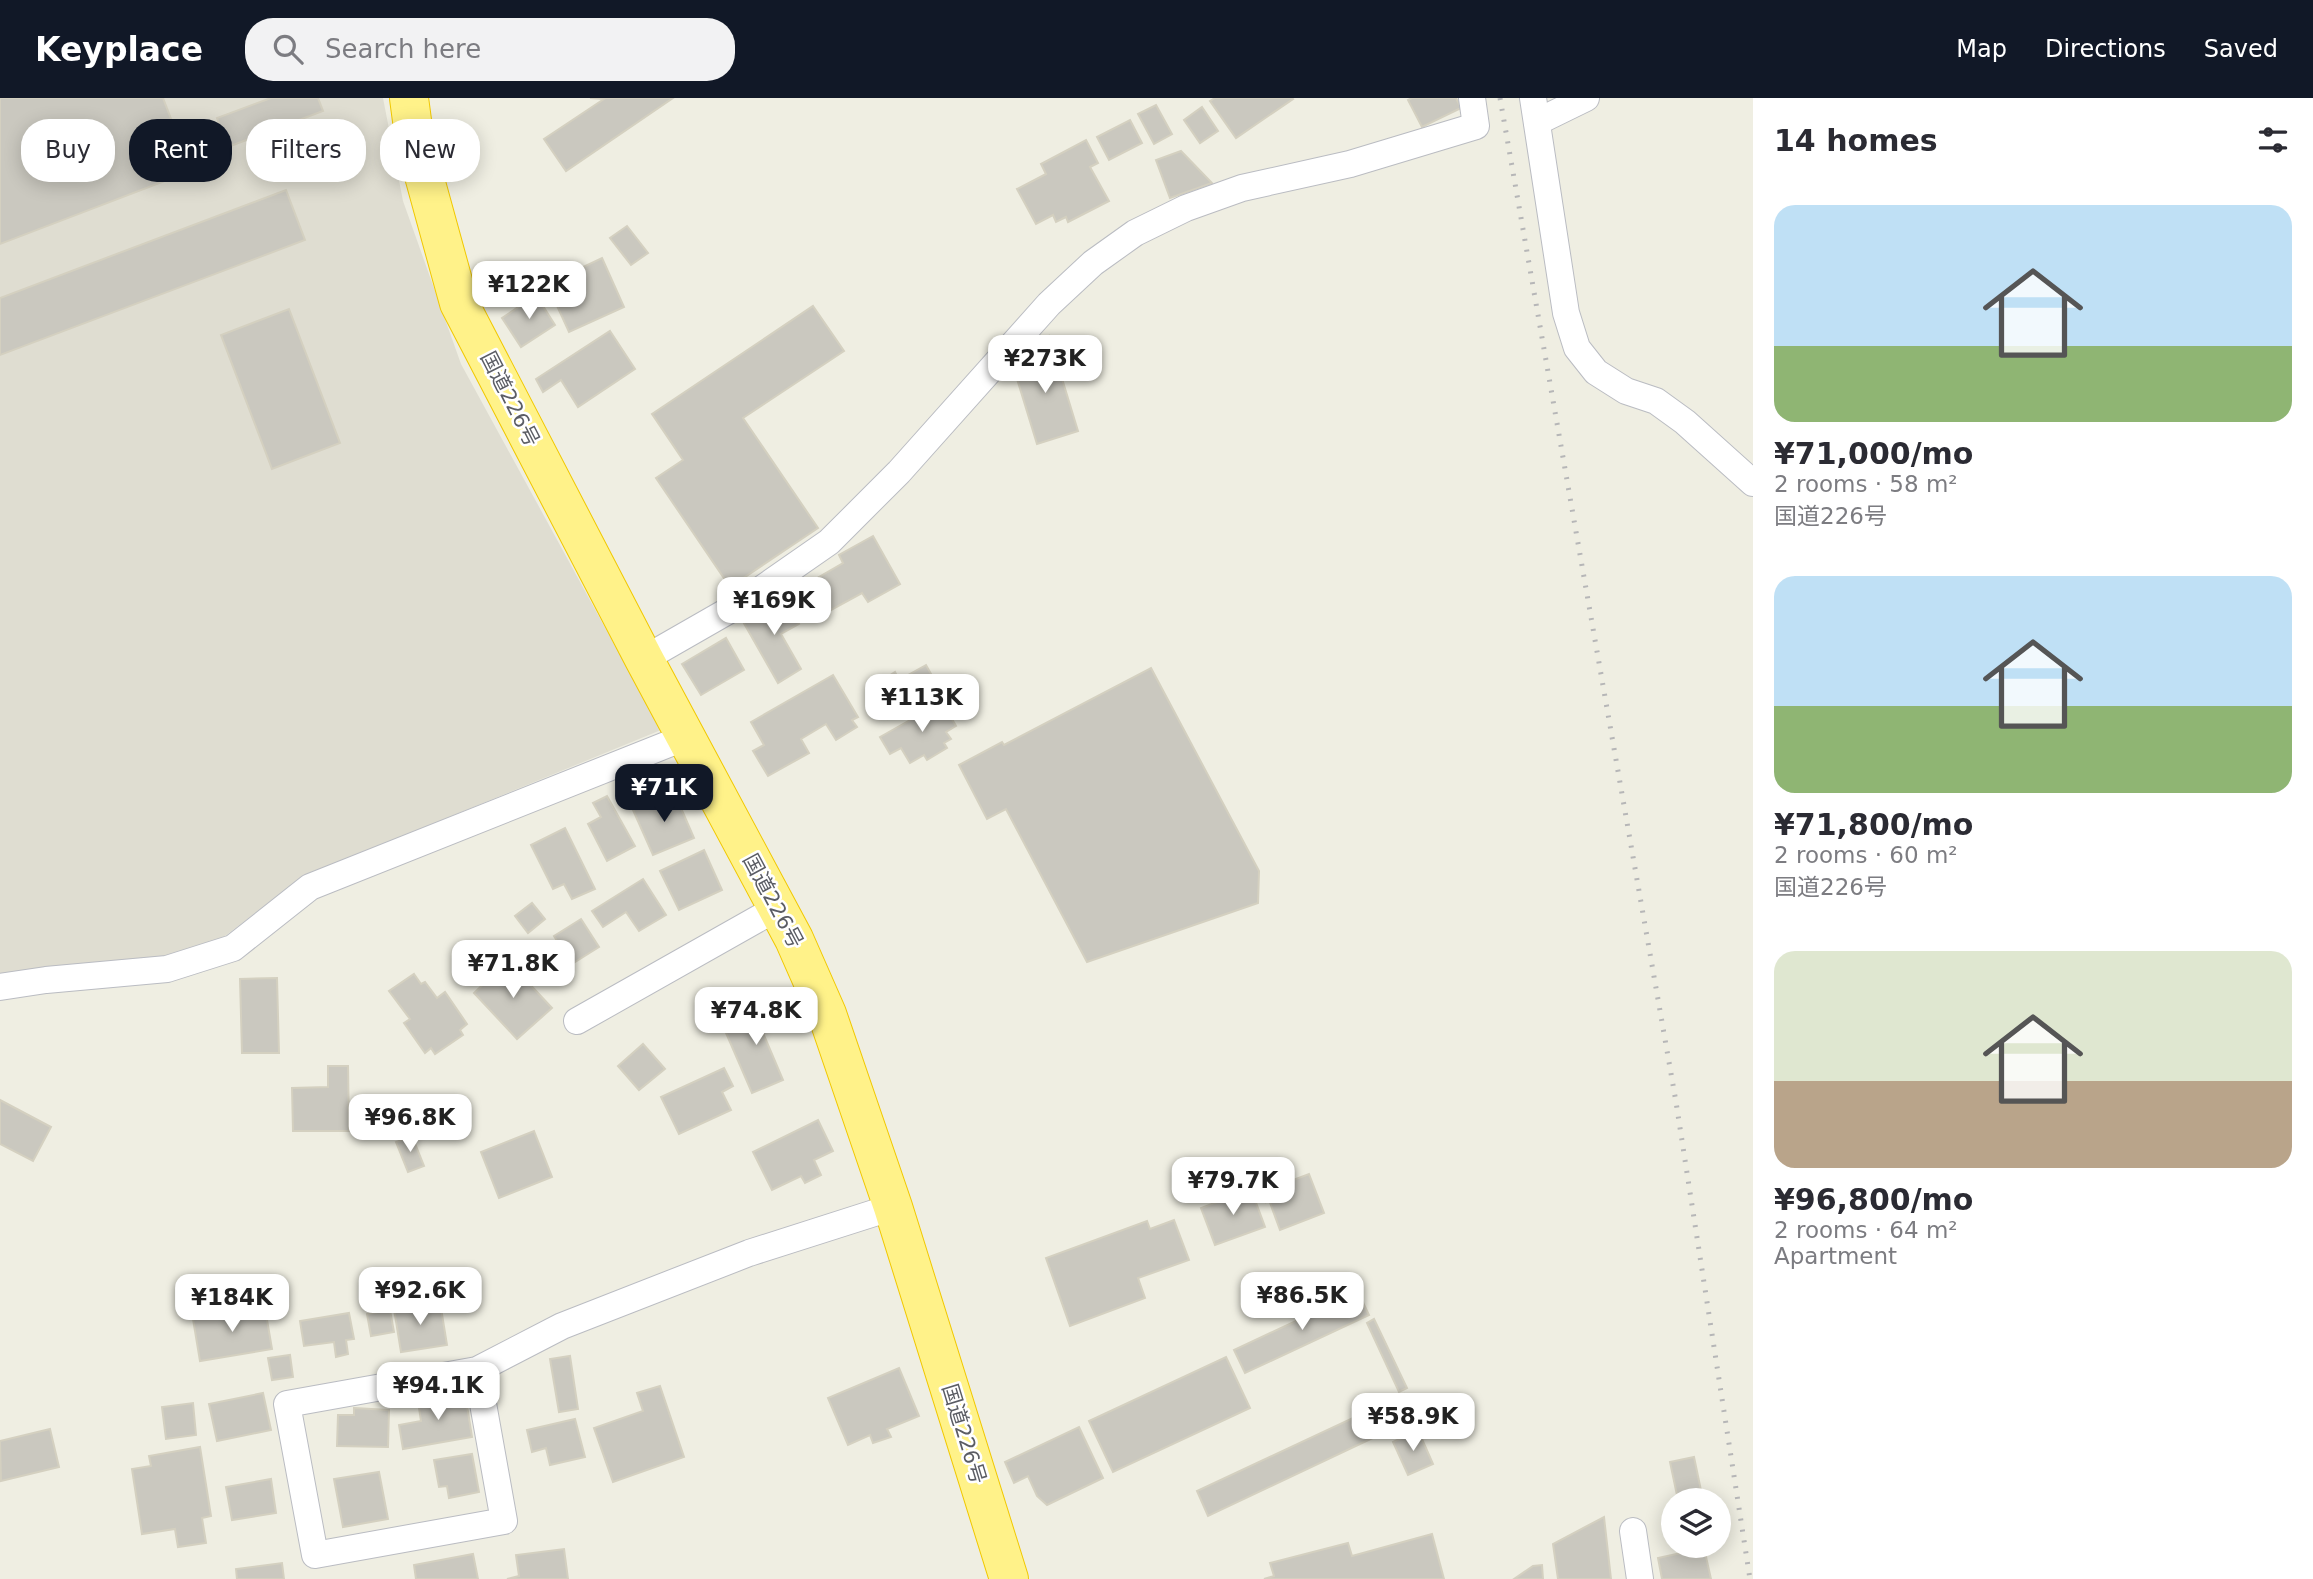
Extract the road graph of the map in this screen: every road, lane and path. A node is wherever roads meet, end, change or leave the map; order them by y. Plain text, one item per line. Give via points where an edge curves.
1 (409, 98) edge
2 (1472, 98) edge
3 (1586, 98) edge
4 (1535, 110) edge
5 (1753, 483) edge
6 (644, 659) junction
7 (686, 737) junction
8 (777, 908) junction
9 (0, 987) edge
10 (577, 1021) dead end
11 (893, 1207) junction
12 (477, 1370) junction
13 (1633, 1531) dead end
14 (1009, 1579) edge
15 (1640, 1579) edge

1 - 6 highway, 国道226号 via 415,143 459,303
2 - 6 street via 1476,126 1242,188 1135,233 1093,263 1049,304 899,472 829,542 740,604
3 - 4 street
4 - 5 street via 1566,313 1577,348 1596,372 1626,391 1656,401
6 - 7 highway, 国道226号
7 - 8 highway, 国道226号
7 - 9 street via 310,887 233,948 167,969
8 - 10 street
8 - 11 highway, 国道226号 via 827,1014
11 - 12 street via 749,1253 562,1326
11 - 14 highway, 国道226号
12 - 12 street via 287,1405 315,1555 504,1521
13 - 15 street

